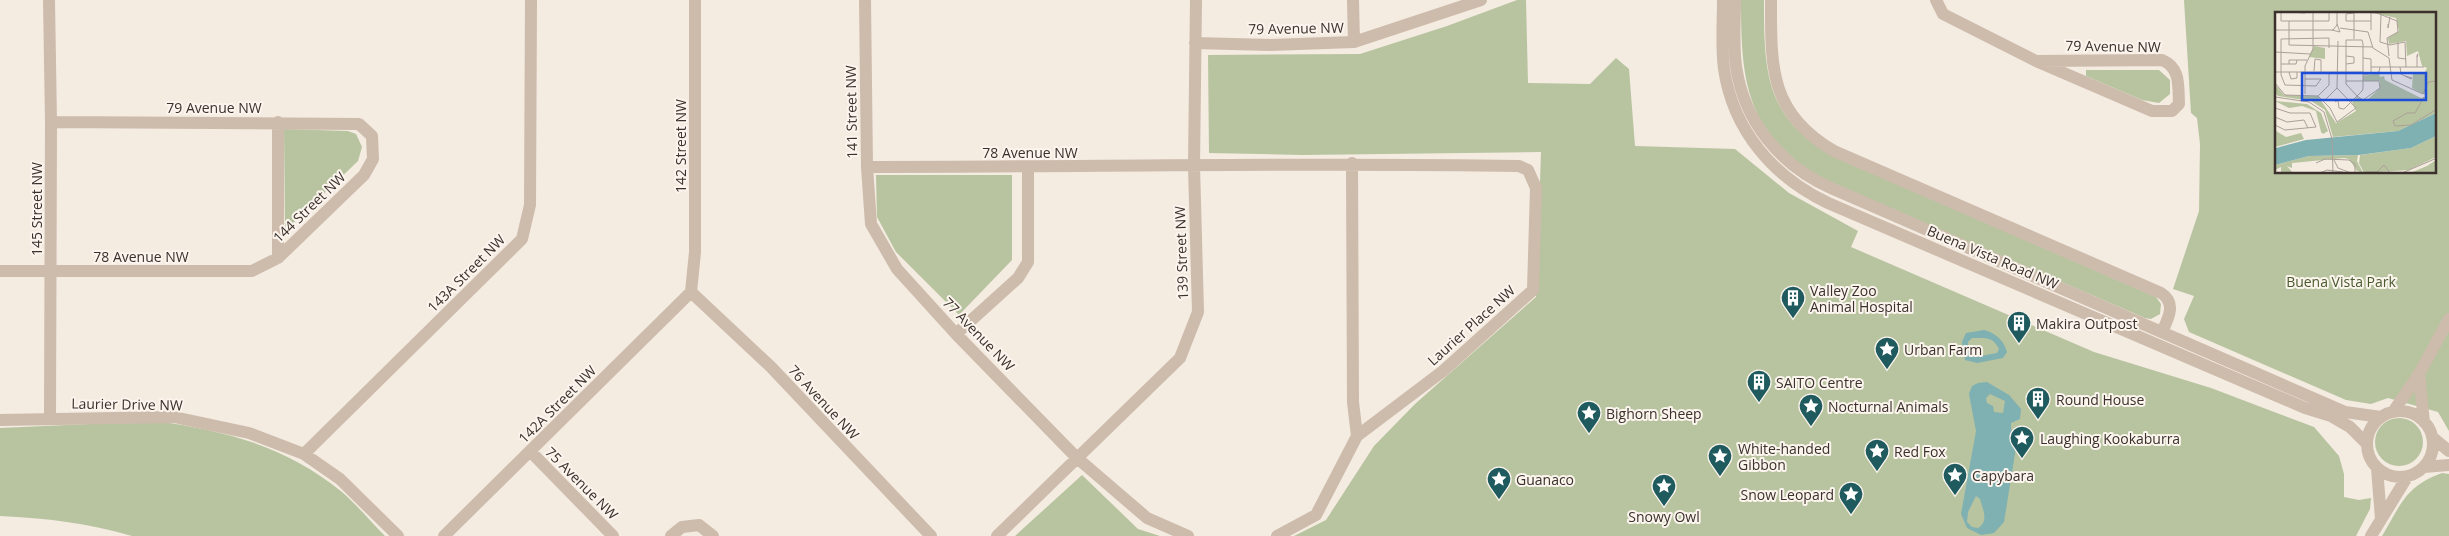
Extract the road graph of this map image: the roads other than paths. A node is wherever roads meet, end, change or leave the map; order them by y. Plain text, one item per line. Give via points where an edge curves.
1 (48, 0) edge
2 (531, 0) edge
3 (695, 0) edge
4 (865, 0) edge
5 (1196, 0) edge
6 (1353, 0) edge
7 (1481, 0) edge
8 (1723, 0) edge
9 (1735, 0) edge
10 (1771, 0) edge
11 (1936, 1) edge
12 (1354, 42) junction
13 (1195, 43) junction
14 (2036, 61) junction
15 (51, 122) junction
16 (278, 122) junction
17 (372, 136) joint
18 (1352, 163) junction
19 (1194, 166) junction
20 (867, 167) junction
21 (1028, 167) junction
22 (871, 224) joint
23 (278, 258) junction
24 (0, 271) edge
25 (51, 271) junction
26 (691, 292) junction
27 (2449, 318) edge
28 (2162, 332) junction
29 (956, 334) junction
30 (2419, 374) junction
31 (2387, 415) junction
32 (50, 418) junction
33 (0, 420) edge
34 (2424, 422) junction
35 (1357, 436) junction
36 (2432, 437) junction
37 (2367, 444) junction
38 (530, 451) junction
39 (2449, 451) edge
40 (304, 454) junction
41 (1076, 457) junction
42 (2449, 465) edge
43 (2424, 467) junction
44 (2377, 468) junction
45 (2407, 477) junction
46 (2381, 518) junction
47 (398, 536) edge
48 (444, 536) edge
49 (613, 536) edge
50 (671, 536) edge
51 (713, 536) edge
52 (931, 536) edge
53 (996, 536) edge
54 (1188, 536) edge
55 (1277, 536) edge
56 (2371, 536) edge

1 - 15 street, 145 Street NW
2 - 40 street, 143A Street NW via 530,205 522,239
3 - 26 street, 142 Street NW via 695,252
4 - 20 street, 141 Street NW
5 - 13 street, 139 Street NW
6 - 12 street
7 - 12 street, 79 Avenue NW
8 - 37 street, Buena Vista Road NW via 1724,69 1737,114 1762,155 1799,187 2237,379 2331,416 2350,427
9 - 28 street, Buena Vista Road NW via 1736,65 1742,93 1761,132 1792,165 1824,185
10 - 28 street via 1771,58 1779,92 1797,121 1822,144 2161,293 2169,299 2170,312
11 - 14 street, 79 Avenue NW via 1943,14
12 - 13 street, 79 Avenue NW
13 - 19 street, 139 Street NW
14 - 14 street, 79 Avenue NW via 2152,111 2172,111 2178,104 2176,70 2169,62
15 - 16 street, 79 Avenue NW
15 - 25 street, 145 Street NW
16 - 17 street, 79 Avenue NW via 359,124
16 - 23 street, 144 Street NW
17 - 23 street, 144 Street NW via 373,159 364,175
18 - 19 street, Laurier Place NW
18 - 35 street via 1353,402
18 - 35 street, Laurier Place NW via 1520,166 1528,170 1536,188 1533,290 1443,371
19 - 21 street, 78 Avenue NW
19 - 41 street, 139 Street NW via 1198,312 1180,358
20 - 21 street, 78 Avenue NW
20 - 22 street, 141 Street NW
21 - 29 street via 1028,262 1018,278
22 - 29 street, 77 Avenue NW via 897,269
23 - 25 street, 78 Avenue NW via 252,272
24 - 25 street, 78 Avenue NW
25 - 32 street, 145 Street NW
26 - 38 street, 142A Street NW
26 - 52 street, 76 Avenue NW via 771,367
27 - 30 street
28 - 31 street, Buena Vista Road NW via 2345,412
29 - 41 street, 77 Avenue NW
30 - 31 street
30 - 34 street
31 - 34 street via 2404,412
31 - 37 street via 2368,434
32 - 33 street, Laurier Drive NW
32 - 40 street, Laurier Drive NW via 174,417 249,433
34 - 36 street
35 - 55 street, Laurier Place NW via 1316,515
36 - 39 street
36 - 43 street via 2433,448
37 - 44 street via 2371,461
38 - 48 street, 142A Street NW
38 - 49 street, 75 Avenue NW
40 - 47 street, Laurier Drive NW via 340,479
41 - 53 street
41 - 54 street via 1147,518
42 - 43 street
43 - 45 street
44 - 45 street via 2396,477
44 - 46 street
45 - 46 street
46 - 56 street
50 - 51 street via 682,527 699,526

